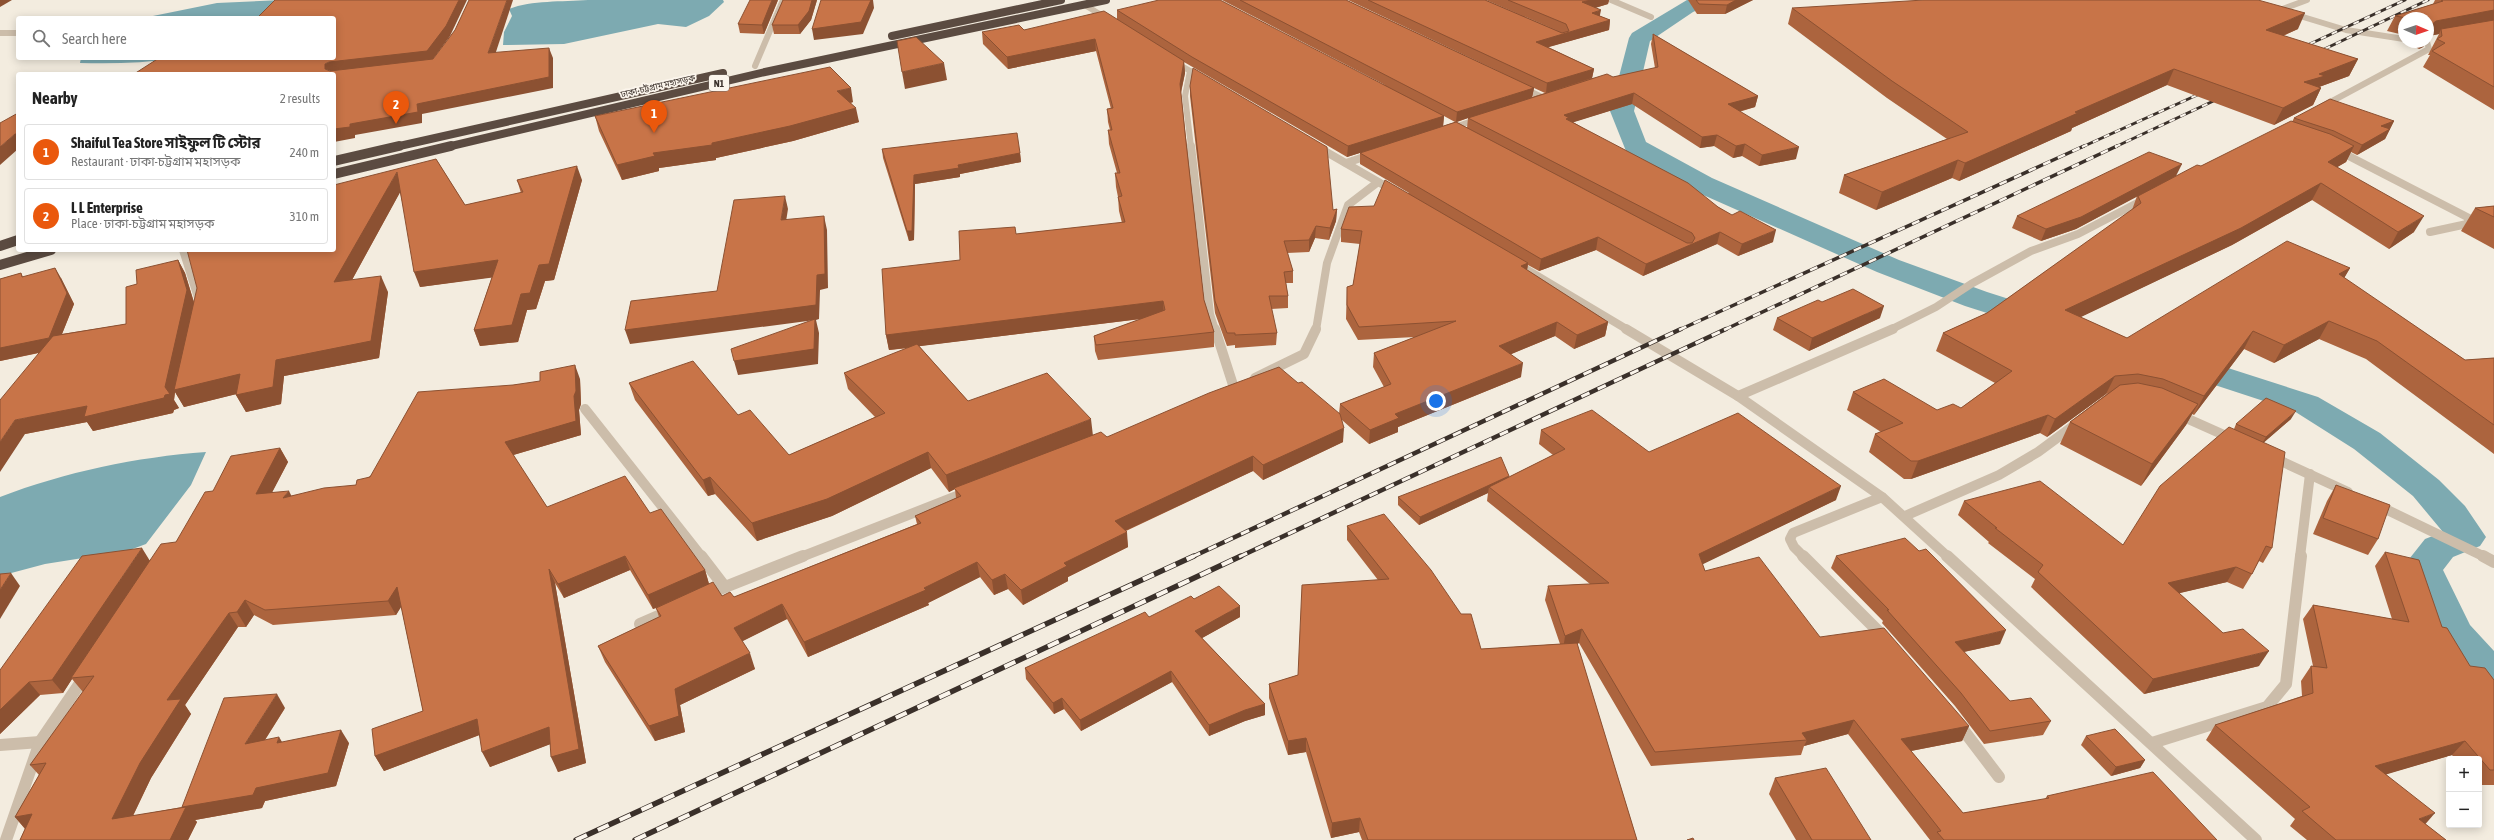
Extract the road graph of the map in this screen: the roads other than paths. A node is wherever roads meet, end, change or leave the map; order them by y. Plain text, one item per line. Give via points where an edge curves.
1 (783, 0) edge
2 (1061, 0) edge
3 (1106, 0) edge
4 (1611, 0) edge
5 (2307, 0) edge
6 (1085, 5) junction
7 (1651, 17) dead end
8 (1118, 25) edge
9 (0, 33) edge
10 (16, 33) edge
11 (2398, 38) edge
12 (2429, 48) edge
13 (1164, 54) edge
14 (755, 66) junction
15 (1190, 71) junction
16 (1210, 83) edge
17 (1516, 84) edge
18 (1530, 102) edge
19 (2313, 112) edge
20 (1488, 116) edge
21 (1438, 132) edge
22 (1305, 139) edge
23 (2330, 148) edge
24 (1381, 151) edge
25 (336, 161) edge
26 (1346, 163) junction
27 (336, 174) edge
28 (1378, 182) junction
29 (2154, 194) edge
30 (1405, 198) edge
31 (2430, 232) dead end
32 (16, 240) edge
33 (16, 241) edge
34 (0, 242) edge
35 (0, 246) edge
36 (43, 252) edge
37 (184, 252) edge
38 (1514, 262) edge
39 (0, 265) edge
40 (198, 311) edge
41 (1738, 396) junction
42 (585, 409) dead end
43 (2167, 409) edge
44 (2082, 419) edge
45 (2246, 445) edge
46 (2260, 452) edge
47 (2310, 474) junction
48 (976, 489) edge
49 (1882, 497) junction
50 (1905, 516) junction
51 (2494, 562) edge
52 (724, 586) junction
53 (696, 599) edge
54 (682, 605) edge
55 (640, 624) edge
56 (1894, 648) edge
57 (93, 664) edge
58 (1949, 711) edge
59 (40, 742) junction
60 (2152, 743) junction
61 (0, 744) edge
62 (1999, 777) dead end
63 (6, 840) edge
64 (2256, 840) edge

1 - 14 street
2 - 14 highway, ঢাকা-চট্টগ্রাম মহাসড়ক / N1
3 - 6 highway, ঢাকা-চট্টগ্রাম মহাসড়ক / N1
4 - 7 street
5 - 11 street via 2277,8 2317,24
6 - 8 street
6 - 27 highway, ঢাকা-চট্টগ্রাম মহাসড়ক / N1 via 765,72
9 - 10 street
12 - 19 street
13 - 15 street
14 - 25 highway, ঢাকা-চট্টগ্রাম মহাসড়ক / N1
15 - 16 street
15 - 28 street via 1185,96 1210,314 1238,386 1304,354 1316,330 1327,263 1348,205
17 - 18 street via 1548,96
20 - 21 street
22 - 26 street
23 - 31 street via 2469,218 2467,224
24 - 26 street
26 - 28 street
28 - 30 street
29 - 41 street via 2078,234 2031,251 1895,328
32 - 34 street
33 - 35 highway
36 - 39 highway
37 - 40 street via 200,303
38 - 41 street
41 - 49 street
42 - 52 street
43 - 45 street
44 - 50 street via 2038,452 1999,475
46 - 47 street
47 - 51 street
47 - 60 street via 2286,684 2267,707
48 - 52 street
49 - 50 street
49 - 56 street via 1793,533 1790,538 1794,547
50 - 60 street
52 - 53 street
54 - 55 street
57 - 59 street
58 - 62 street
59 - 61 street
59 - 63 street
60 - 64 street

